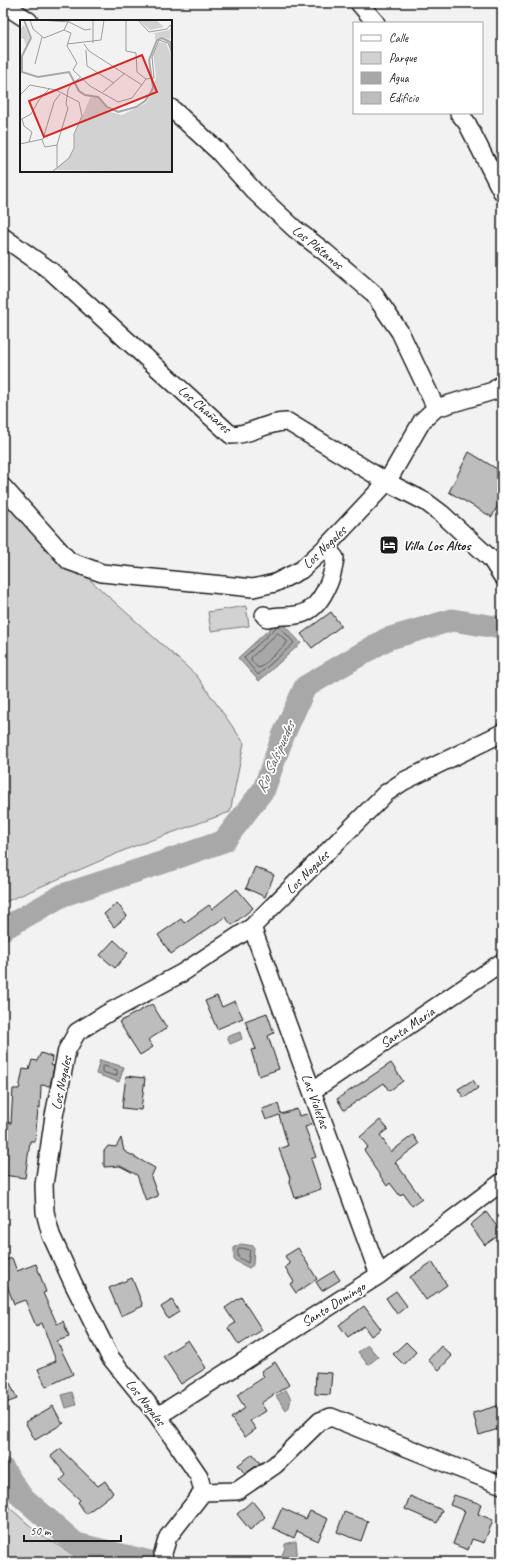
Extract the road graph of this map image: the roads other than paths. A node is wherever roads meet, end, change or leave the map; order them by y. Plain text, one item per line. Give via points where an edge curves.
1 (359, 3) edge
2 (3, 4) edge
3 (27, 20) edge
4 (375, 22) edge
5 (172, 109) edge
6 (460, 114) edge
7 (502, 192) edge
8 (3, 237) edge
9 (502, 384) edge
10 (436, 408) junction
11 (387, 482) junction
12 (3, 487) edge
13 (326, 547) junction
14 (502, 576) edge
15 (264, 615) dead end
16 (502, 733) edge
17 (252, 927) junction
18 (502, 962) edge
19 (312, 1091) junction
20 (502, 1182) edge
21 (379, 1275) junction
22 (158, 1416) junction
23 (502, 1484) edge
24 (203, 1492) junction
25 (164, 1558) edge

1 - 4 street
2 - 3 street
5 - 10 street, Los Plátanos via 218,151 254,191 295,229 373,293 400,332
6 - 7 street via 467,123
8 - 11 street, Los Chañares via 51,271 231,435 241,435 279,422 288,422
9 - 10 street, Los Nogales via 493,391
10 - 11 street, Los Nogales via 422,421
11 - 13 street, Los Nogales
11 - 14 street, Los Chañares via 426,502 442,514 491,560
12 - 13 street, Los Nogales via 70,561 102,573 253,588 275,584 301,570
13 - 15 street via 335,558 333,572 325,590 314,605 303,613 289,616 267,618
16 - 17 street, Los Nogales via 404,781 386,793
17 - 19 street, Las Violetas
17 - 22 street, Los Nogales via 182,973 77,1032 67,1050 44,1185 45,1212 51,1235 110,1357
18 - 19 street, Santa Maria
19 - 21 street, Las Violetas
20 - 21 street, Santo Domingo
21 - 22 street, Santo Domingo
22 - 24 street, Los Nogales via 199,1476
23 - 24 street via 331,1417 320,1421 275,1465 237,1491
24 - 25 street via 168,1537

